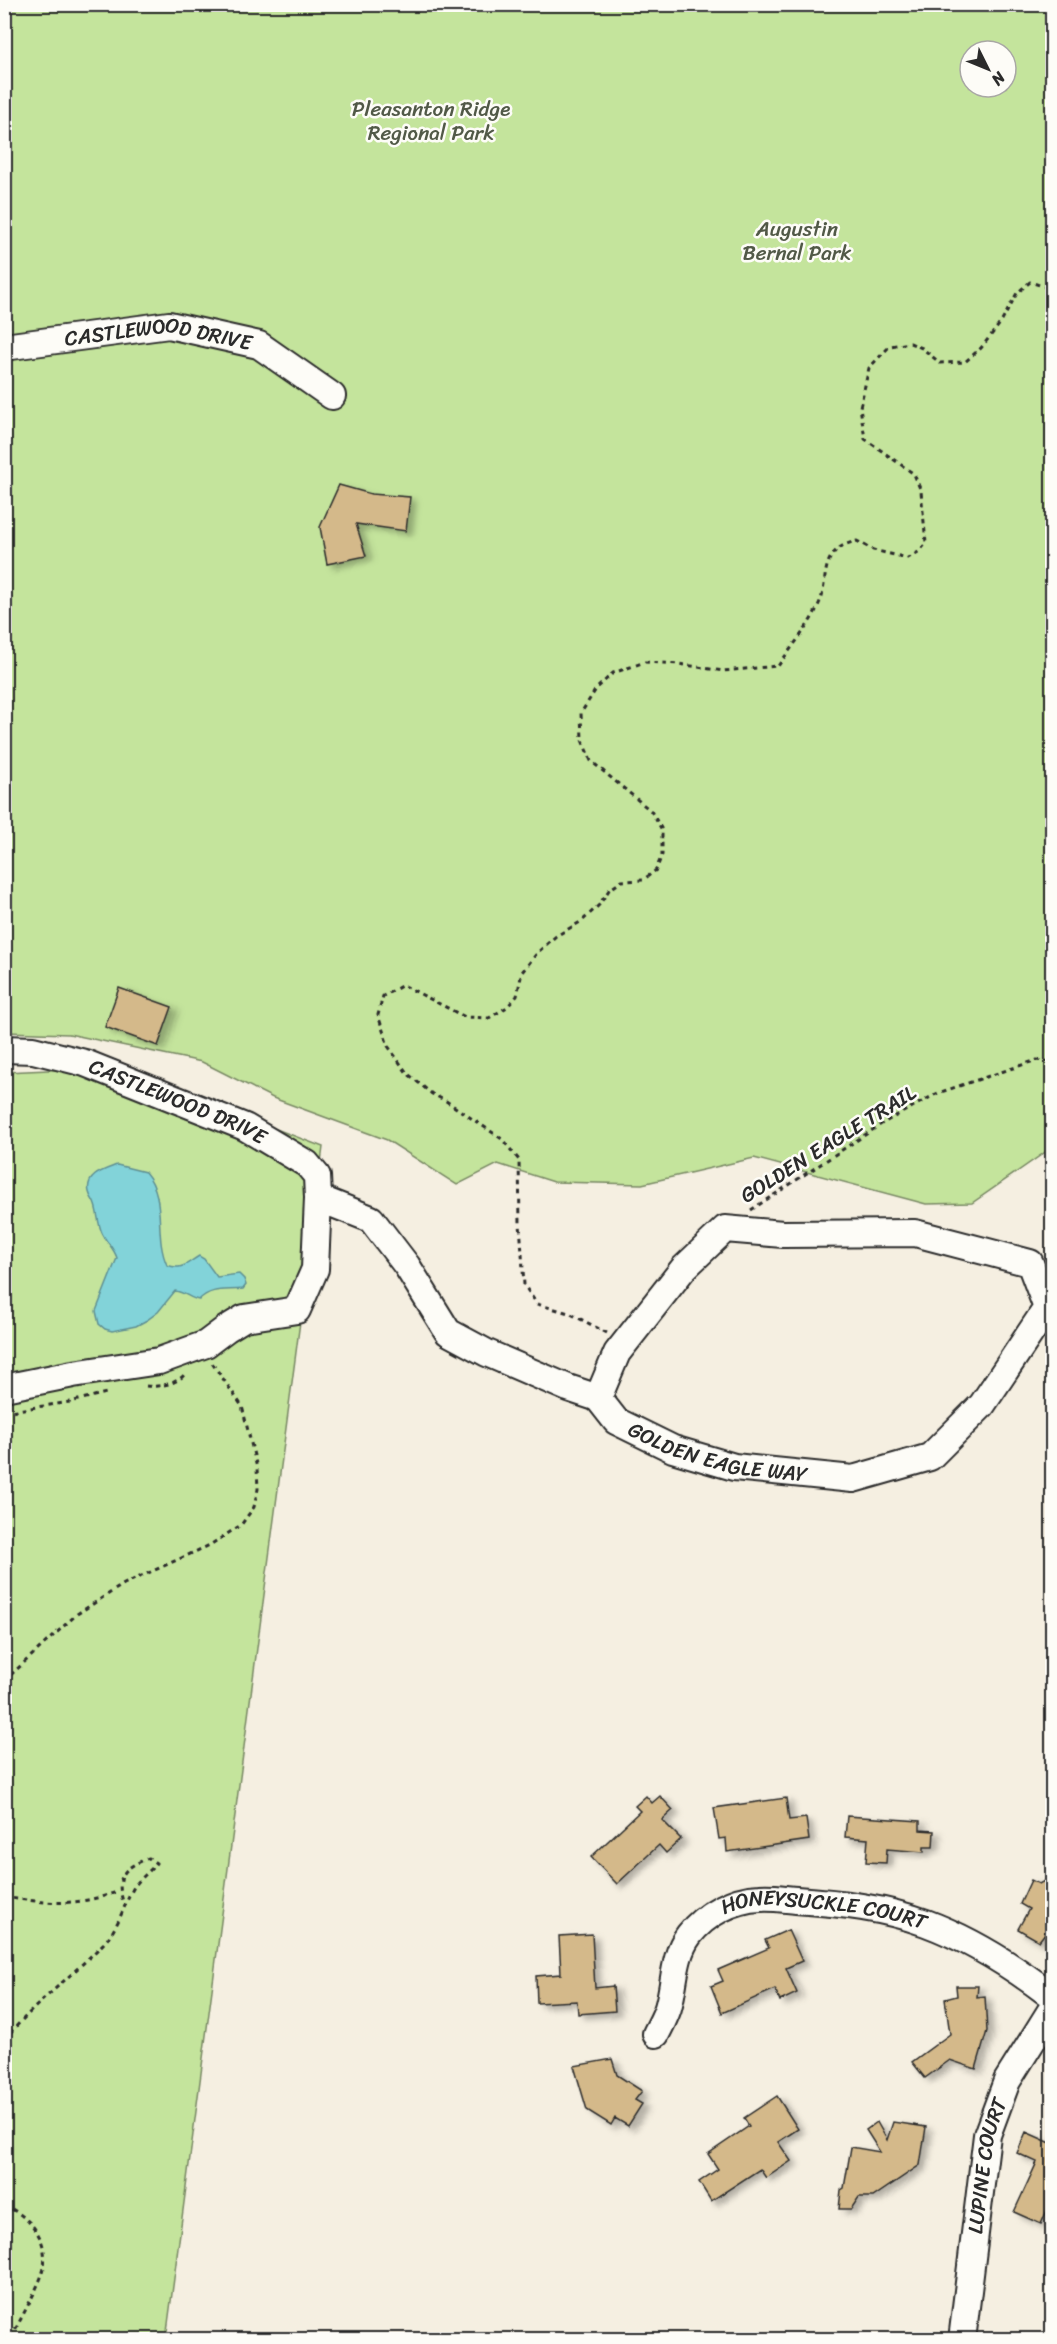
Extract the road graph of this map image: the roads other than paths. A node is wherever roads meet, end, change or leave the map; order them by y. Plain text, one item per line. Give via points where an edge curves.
1 (4, 347) edge
2 (332, 396) dead end
3 (4, 1049) edge
4 (318, 1198) junction
5 (1041, 1263) edge
6 (1050, 1307) edge
7 (4, 1388) edge
8 (598, 1398) junction
9 (1053, 1996) edge
10 (1053, 2009) edge
11 (656, 2034) dead end
12 (962, 2340) edge

1 - 2 street, CASTLEWOOD DRIVE via 170,325 259,345
3 - 4 street, CASTLEWOOD DRIVE via 33,1050 85,1063 245,1127 307,1164 317,1176
4 - 7 street, CASTLEWOOD DRIVE via 315,1269 297,1310 244,1318 201,1352
4 - 8 street via 371,1219 407,1266 448,1332 487,1353
5 - 6 street, GOLDEN EAGLE WAY
5 - 8 street, GOLDEN EAGLE WAY via 915,1233 783,1234 725,1229 683,1269 617,1353
6 - 8 street, GOLDEN EAGLE WAY via 982,1405 930,1457 853,1479 734,1467 673,1449 616,1421
9 - 11 street, HONEYSUCKLE COURT via 968,1941 926,1923 842,1904 759,1898 733,1903 710,1914 688,1936 675,1967 669,2006
10 - 12 street, LUPINE COURT via 1007,2081 987,2135

